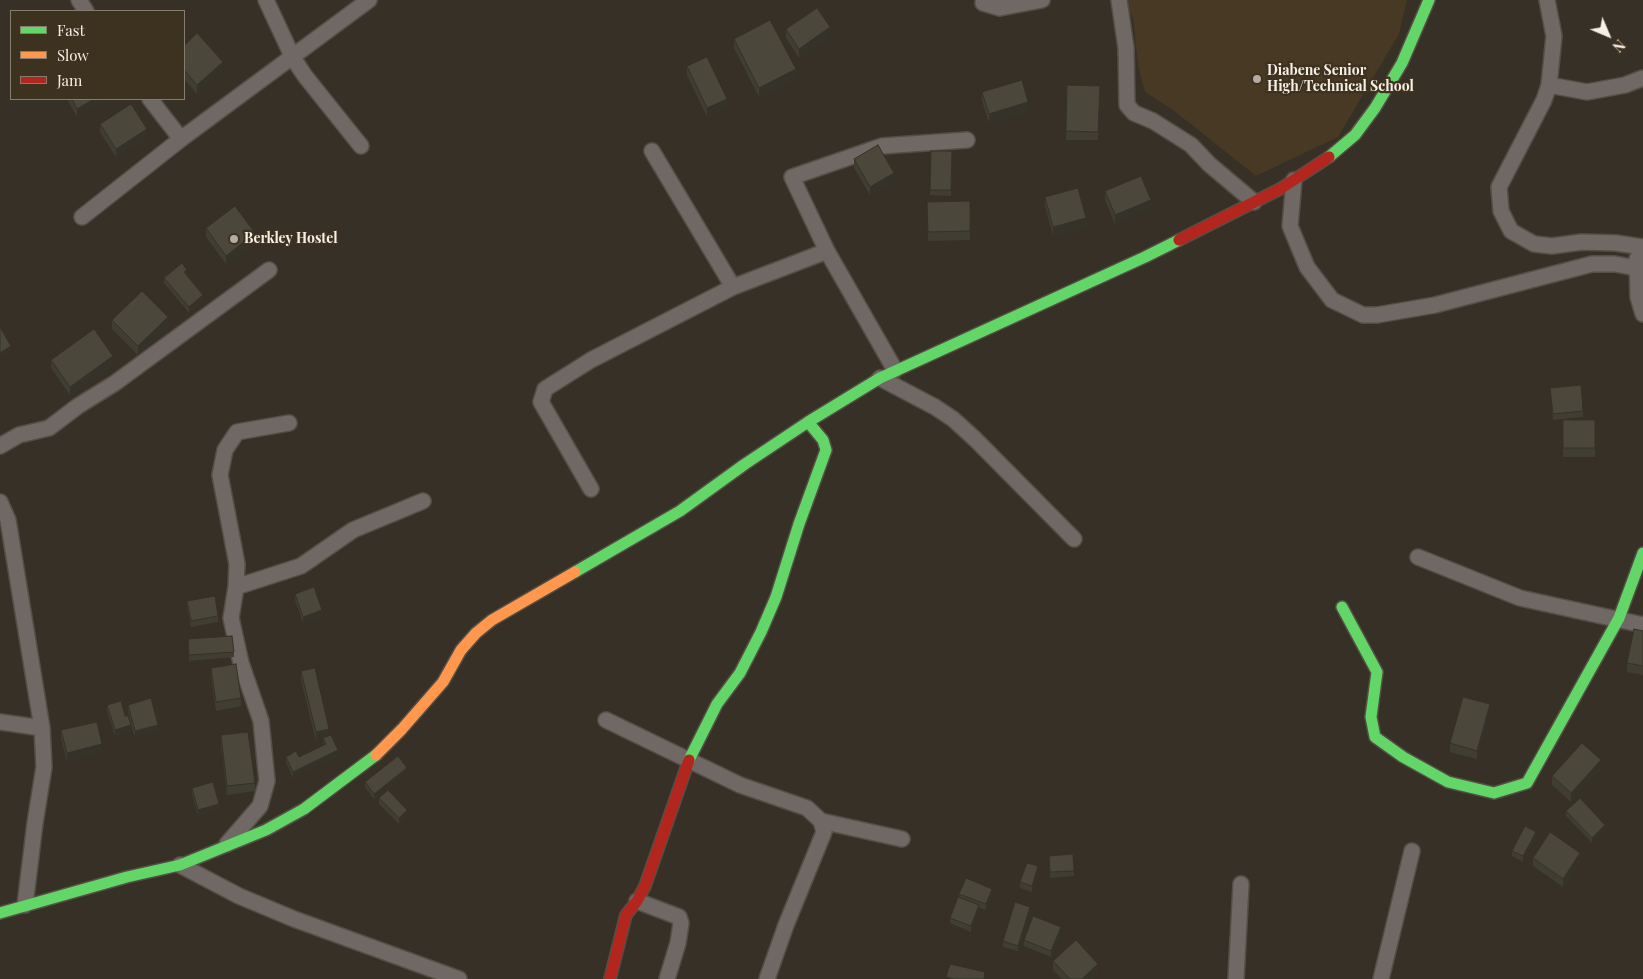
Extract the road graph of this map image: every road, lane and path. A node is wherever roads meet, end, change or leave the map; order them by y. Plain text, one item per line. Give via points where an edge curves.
1 (266, 0) edge
2 (369, 0) edge
3 (1042, 0) edge
4 (1119, 0) edge
5 (1428, 0) edge
6 (1548, 0) edge
7 (983, 3) dead end
8 (293, 58) junction
9 (1643, 78) edge
10 (1549, 85) junction
11 (151, 100) edge
12 (181, 139) junction
13 (967, 140) dead end
14 (361, 146) dead end
15 (652, 151) dead end
16 (1294, 180) junction
17 (1254, 202) junction
18 (82, 217) dead end
19 (1641, 247) edge
20 (827, 250) junction
21 (1636, 268) junction
22 (269, 270) dead end
23 (733, 287) junction
24 (1643, 314) edge
25 (895, 370) junction
26 (880, 378) junction
27 (808, 422) junction
28 (289, 423) dead end
29 (0, 446) edge
30 (591, 490) dead end
31 (423, 501) dead end
32 (0, 502) edge
33 (1074, 540) dead end
34 (1643, 553) edge
35 (1418, 557) dead end
36 (236, 587) junction
37 (1342, 607) dead end
38 (1619, 618) junction
39 (1643, 624) edge
40 (606, 720) dead end
41 (0, 722) edge
42 (42, 728) junction
43 (688, 761) junction
44 (821, 821) junction
45 (902, 839) dead end
46 (224, 847) junction
47 (1412, 851) dead end
48 (180, 865) junction
49 (1241, 884) dead end
50 (637, 901) junction
51 (25, 905) junction
52 (0, 913) edge
53 (459, 979) edge
54 (610, 979) edge
55 (667, 979) edge
56 (767, 979) edge
57 (1236, 979) edge
58 (1381, 979) edge

1 - 8 street
2 - 8 street
3 - 7 street via 1000,8
4 - 17 street via 1126,48 1127,105 1134,113 1191,145
5 - 16 street via 1402,63 1355,135 1324,162
6 - 10 street via 1554,36
8 - 12 street
8 - 14 street
9 - 10 street via 1587,92
10 - 19 street via 1500,187 1501,211 1511,231 1534,244 1552,246 1582,242
11 - 12 street
12 - 18 street
13 - 20 street via 882,146 792,177
15 - 23 street
16 - 17 street
16 - 21 street via 1290,226 1307,266 1332,300 1363,315 1435,304 1592,264
17 - 25 street via 1073,291
19 - 21 street
20 - 23 street
20 - 25 street
21 - 24 street
22 - 29 street via 49,428 19,435
23 - 30 street via 591,360 545,390 541,402
25 - 26 street
26 - 27 street
26 - 33 street via 952,419
27 - 43 street via 823,440 826,450 776,596 740,673 717,704
27 - 46 street via 680,511 492,620 461,650 443,682 374,757 304,809 266,830
28 - 36 street via 237,432 225,450 220,475 236,564
31 - 36 street via 353,530 301,566
32 - 42 street via 8,520
34 - 38 street
35 - 38 street via 1520,598
36 - 46 street via 231,618 241,662 261,721 267,782 260,806
37 - 38 street via 1377,672 1371,717 1375,737 1448,782 1494,792 1527,783
38 - 39 street
40 - 43 street
41 - 42 street
42 - 51 street via 44,767
43 - 44 street via 740,785 807,808
43 - 50 street
44 - 45 street
44 - 56 street via 824,832
46 - 48 street
47 - 58 street
48 - 51 street
48 - 53 street via 239,896 294,919
49 - 57 street
50 - 54 street via 626,915
50 - 55 street via 679,917 678,943
51 - 52 street

